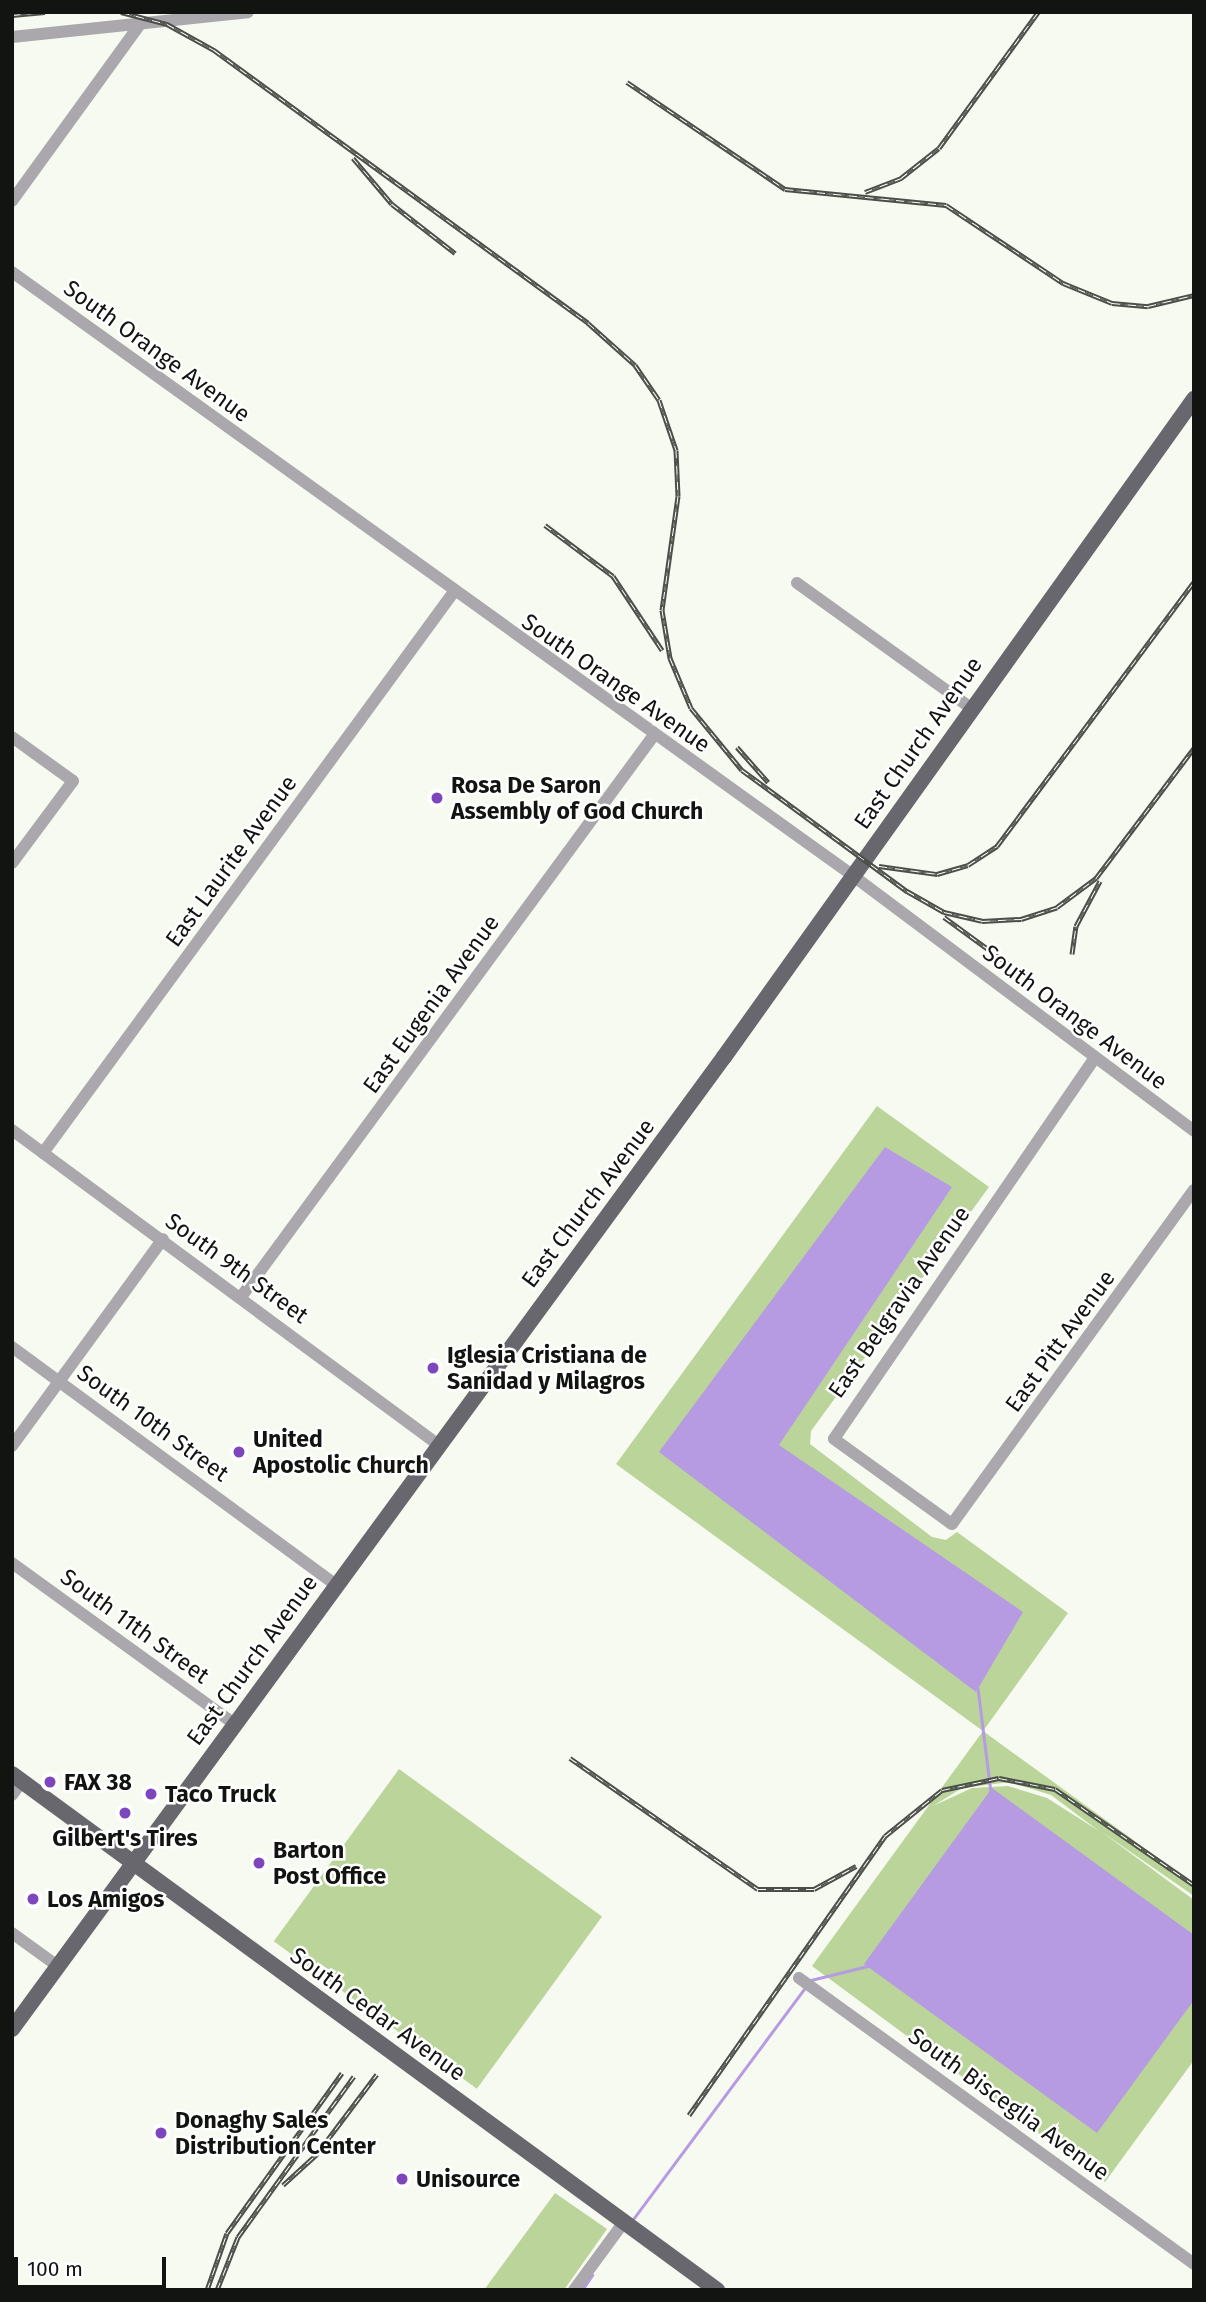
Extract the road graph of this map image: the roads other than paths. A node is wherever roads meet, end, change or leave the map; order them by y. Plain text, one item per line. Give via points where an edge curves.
1 (248, 12) edge
2 (140, 24) junction
3 (12, 37) edge
4 (12, 201) edge
5 (12, 272) edge
6 (1194, 399) edge
7 (797, 583) dead end
8 (453, 593) junction
9 (971, 708) junction
10 (654, 736) junction
11 (12, 737) edge
12 (12, 863) edge
13 (852, 875) junction
14 (1094, 1059) junction
15 (12, 1130) edge
16 (1194, 1131) edge
17 (43, 1153) junction
18 (1194, 1190) edge
19 (163, 1239) junction
20 (241, 1297) junction
21 (12, 1347) edge
22 (61, 1382) junction
23 (436, 1443) junction
24 (12, 1446) edge
25 (961, 1516) joint
26 (12, 1563) edge
27 (335, 1584) junction
28 (232, 1722) junction
29 (17, 1778) edge
30 (12, 1795) edge
31 (134, 1865) junction
32 (12, 1933) edge
33 (59, 1966) junction
34 (799, 1978) dead end
35 (12, 2029) edge
36 (624, 2222) junction
37 (1194, 2264) edge
38 (574, 2290) edge
39 (717, 2290) edge

1 - 2 street
2 - 3 street
2 - 4 street
5 - 8 street, South Orange Avenue
6 - 9 main road, East Church Avenue
7 - 9 street
8 - 10 street, South Orange Avenue
8 - 17 street, East Laurite Avenue
9 - 13 main road, East Church Avenue
10 - 13 street, South Orange Avenue
10 - 20 street, East Eugenia Avenue
11 - 12 street via 73,781
13 - 14 street, South Orange Avenue
13 - 23 main road, East Church Avenue
14 - 16 street, South Orange Avenue
14 - 25 street, East Belgravia Avenue via 835,1433 838,1444 943,1523
15 - 17 street, South 9th Street
17 - 19 street, South 9th Street
18 - 25 street, East Pitt Avenue
19 - 20 street, South 9th Street
19 - 22 street
20 - 23 street, South 9th Street
21 - 22 street, South 10th Street
22 - 24 street
22 - 27 street, South 10th Street
23 - 27 main road, East Church Avenue
26 - 28 street, South 11th Street
27 - 28 main road, East Church Avenue
28 - 31 main road, East Church Avenue
29 - 30 street
29 - 31 main road, South Cedar Avenue
31 - 33 main road, East Church Avenue
31 - 36 main road, South Cedar Avenue
32 - 33 street
33 - 35 main road, East Church Avenue
34 - 37 street, South Bisceglia Avenue
36 - 38 street
36 - 39 main road, South Cedar Avenue

